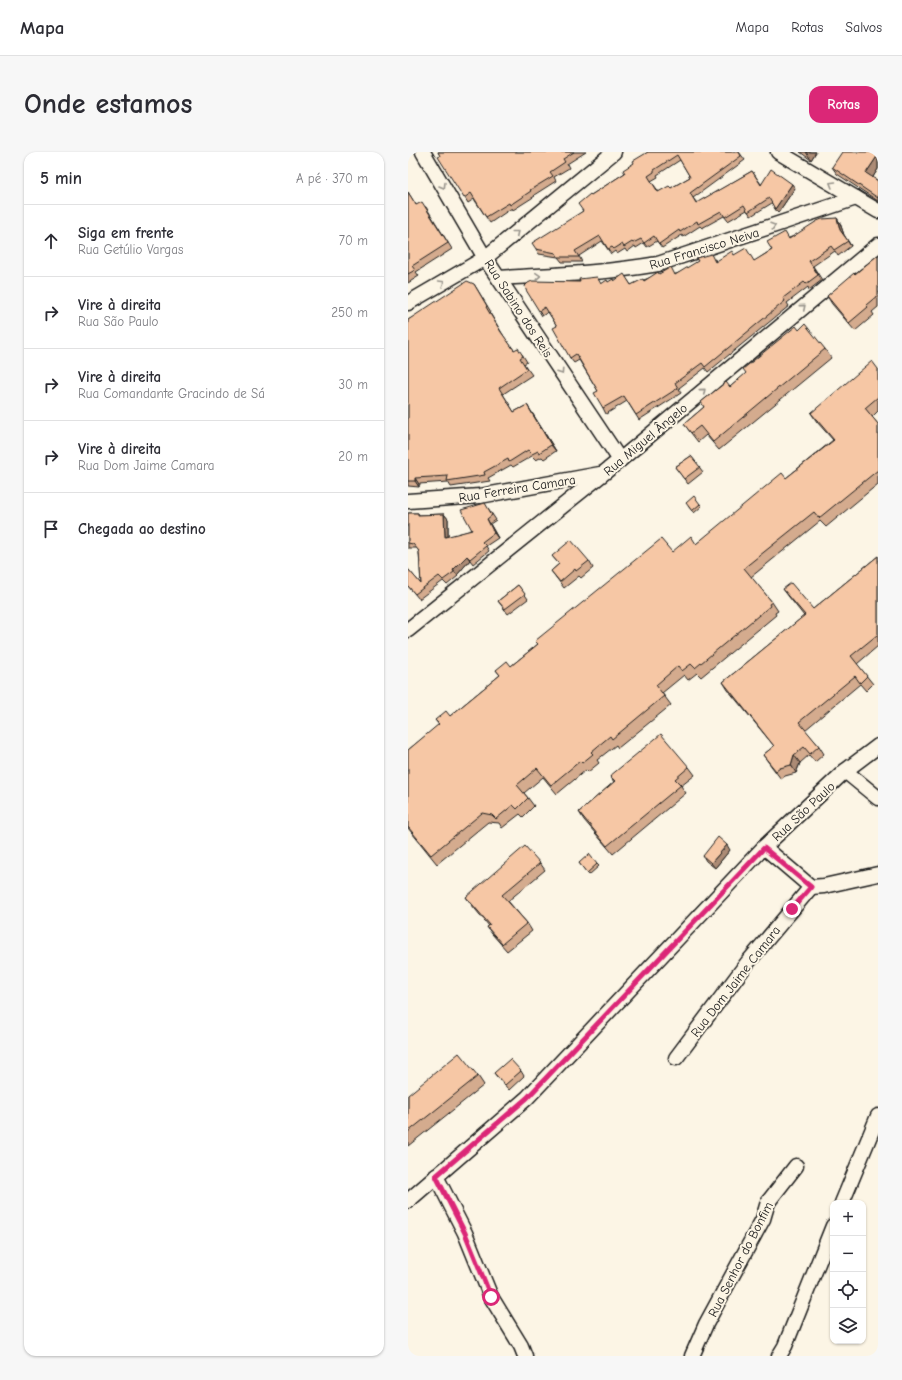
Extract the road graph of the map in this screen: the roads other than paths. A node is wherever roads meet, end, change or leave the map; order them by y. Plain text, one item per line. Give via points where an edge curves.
1 (423, 152) edge
2 (614, 152) edge
3 (778, 152) edge
4 (856, 198) junction
5 (878, 211) edge
6 (878, 245) edge
7 (485, 258) junction
8 (499, 278) junction
9 (408, 303) edge
10 (620, 460) junction
11 (602, 474) junction
12 (408, 501) edge
13 (408, 630) edge
14 (878, 746) edge
15 (845, 771) junction
16 (878, 798) edge
17 (764, 848) junction
18 (878, 874) edge
19 (811, 887) junction
20 (676, 1058) dead end
21 (878, 1116) edge
22 (796, 1166) dead end
23 (436, 1176) junction
24 (843, 1200) edge
25 (408, 1201) edge
26 (830, 1233) edge
27 (525, 1356) edge
28 (692, 1356) edge
29 (779, 1356) edge

1 -> 7 street, Rua Sabino dos Reis
7 -> 2 street
4 -> 3 street
4 - 5 street
8 -> 4 street, Rua Francisco Neiva via 587,273 658,264
10 -> 6 street, Rua Miguel Ângelo
7 - 8 street, Rua Sabino dos Reis
9 -> 7 street
8 -> 10 street, Rua Sabino dos Reis
10 - 11 street, Rua Miguel Ângelo
11 - 12 street, Rua Ferreira Camara via 480,496
11 - 13 street, Rua Miguel Ângelo
14 - 15 street, Rua São Paulo
15 - 16 street
15 - 17 street, Rua São Paulo
17 - 19 street
17 - 23 street, Rua São Paulo via 527,1098
18 - 19 street
19 - 20 street, Rua Dom Jaime Camara via 748,962
21 - 24 street
22 - 28 street, Rua Senhor do Bonfim via 768,1202 763,1219 706,1324
23 - 25 street, Rua São Paulo
23 - 27 street via 465,1233 491,1297
26 - 29 street

